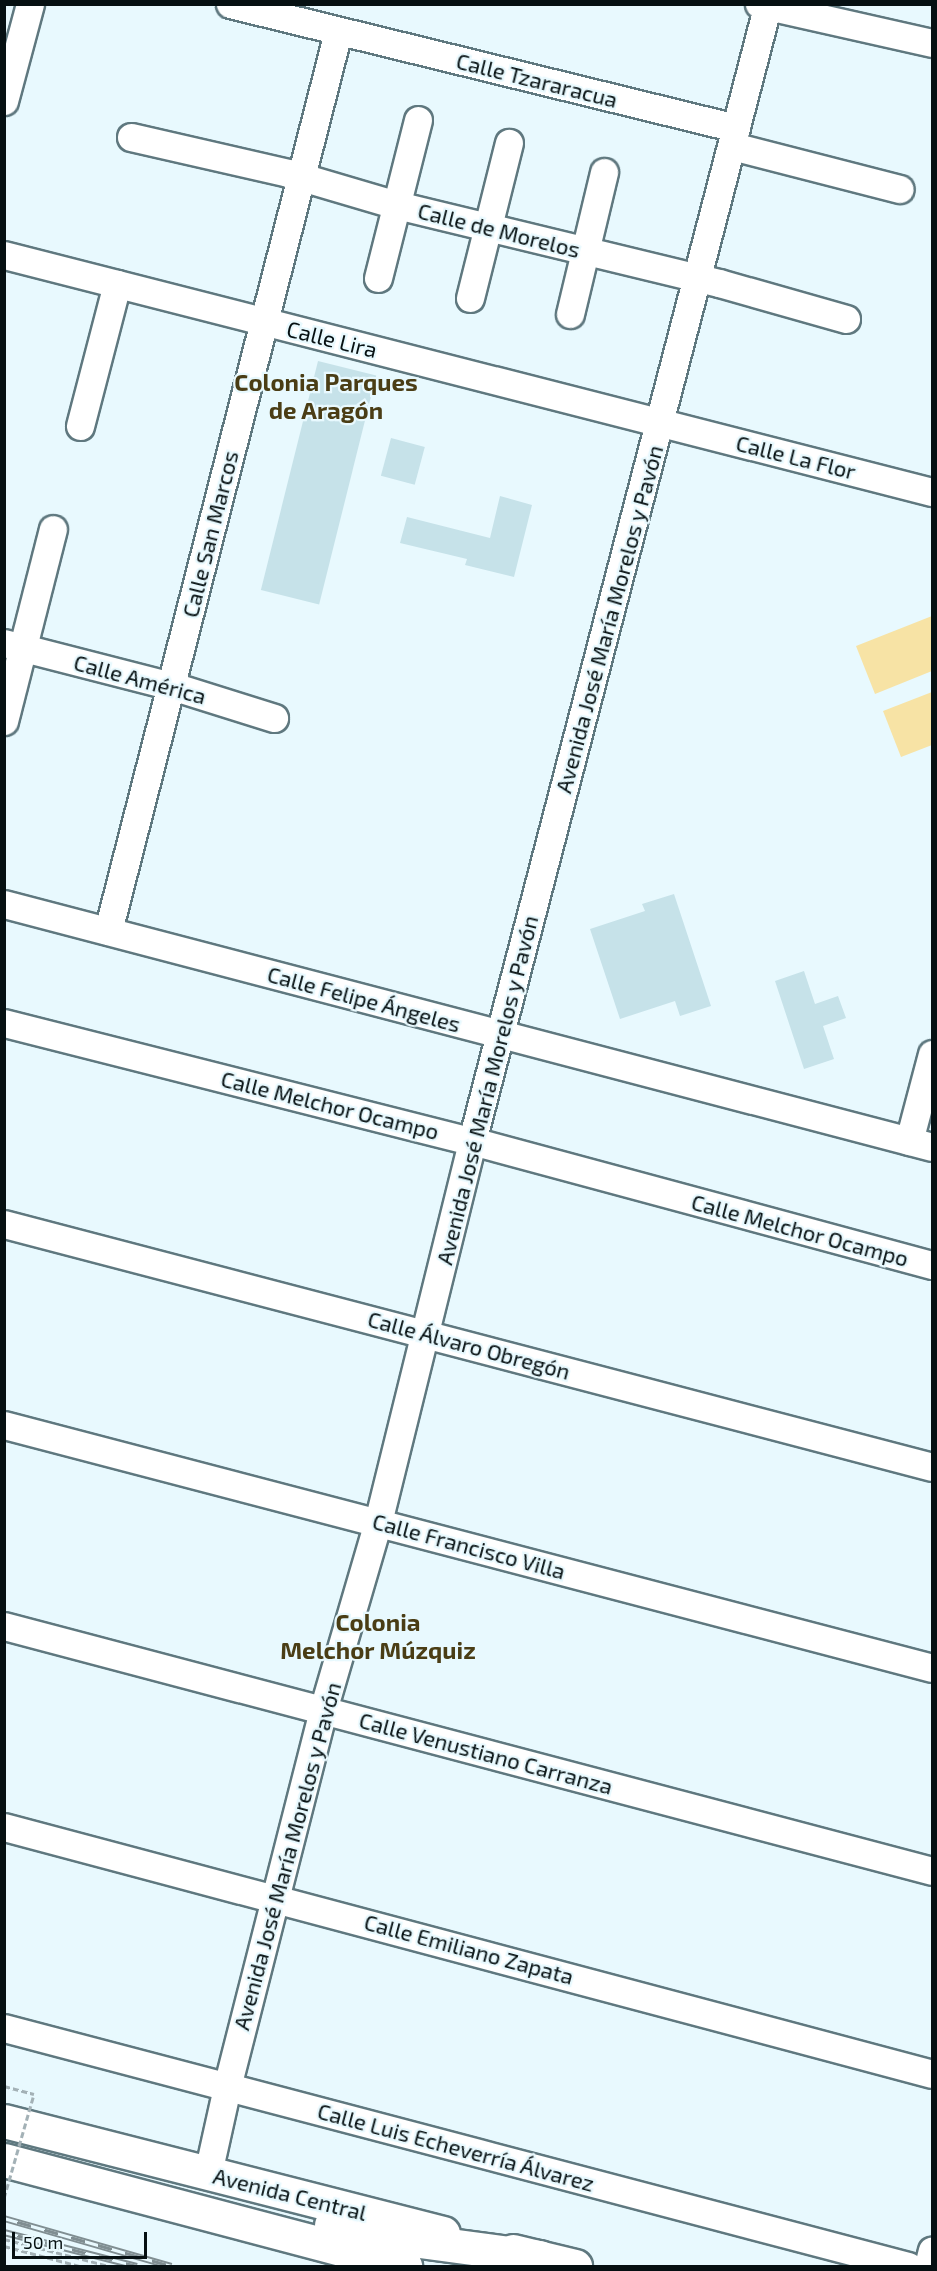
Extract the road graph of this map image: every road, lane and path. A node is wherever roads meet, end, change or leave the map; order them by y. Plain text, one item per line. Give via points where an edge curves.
1 (30, 4) edge
2 (230, 4) edge
3 (765, 5) edge
4 (338, 32) junction
5 (933, 43) edge
6 (4, 101) edge
7 (418, 120) dead end
8 (131, 137) dead end
9 (734, 137) junction
10 (509, 143) dead end
11 (604, 172) dead end
12 (303, 177) junction
13 (900, 189) dead end
14 (397, 205) junction
15 (487, 226) junction
16 (585, 251) junction
17 (4, 255) edge
18 (378, 278) dead end
19 (698, 278) junction
20 (117, 284) junction
21 (470, 298) dead end
22 (570, 314) dead end
23 (846, 319) dead end
24 (263, 322) junction
25 (660, 423) junction
26 (80, 426) dead end
27 (933, 492) edge
28 (53, 529) dead end
29 (14, 646) edge
30 (172, 686) junction
31 (274, 718) dead end
32 (4, 721) edge
33 (4, 904) edge
34 (108, 931) junction
35 (4, 1023) edge
36 (501, 1035) junction
37 (933, 1054) edge
38 (472, 1141) junction
39 (921, 1144) edge
40 (4, 1224) edge
41 (933, 1265) edge
42 (425, 1333) junction
43 (4, 1425) edge
44 (933, 1467) edge
45 (378, 1522) junction
46 (4, 1626) edge
47 (933, 1668) edge
48 (324, 1710) junction
49 (4, 1827) edge
50 (933, 1871) edge
51 (276, 1898) junction
52 (4, 2028) edge
53 (933, 2074) edge
54 (4, 2086) edge
55 (227, 2087) junction
56 (4, 2121) edge
57 (4, 2160) edge
58 (208, 2173) junction
59 (4, 2198) edge
60 (210, 2213) junction
61 (4, 2239) edge
62 (4, 2246) edge
63 (933, 2250) edge
64 (540, 2257) junction
65 (79, 2266) edge
66 (110, 2266) edge
67 (405, 2266) edge
68 (575, 2266) edge
69 (908, 2266) edge
70 (928, 2266) edge

1 - 6 street
2 - 4 street, Calle Tzararacua
3 - 5 street
3 - 9 street, Avenida José María Morelos y Pavón
4 - 9 street, Calle Tzararacua
4 - 12 street, Calle San Marcos
7 - 14 street
8 - 12 street, Calle de Morelos
9 - 13 street, Calle Tzararacua
9 - 19 street, Avenida José María Morelos y Pavón
10 - 15 street
11 - 16 street
12 - 14 street, Calle de Morelos
12 - 24 street, Calle San Marcos
14 - 15 street, Calle de Morelos
14 - 18 street
15 - 16 street, Calle de Morelos
15 - 21 street
16 - 19 street, Calle de Morelos
16 - 22 street
17 - 20 street, Calle Lira
19 - 23 street, Calle de Morelos
19 - 25 street, Avenida José María Morelos y Pavón
20 - 24 street, Calle Lira
20 - 26 street
24 - 25 street, Calle Lira
24 - 30 street, Calle San Marcos
25 - 27 street, Calle La Flor
25 - 36 street, Avenida José María Morelos y Pavón
28 - 29 street
29 - 30 street, Calle América
29 - 32 street
30 - 31 street, Calle América
30 - 34 street, Calle San Marcos
33 - 34 street, Calle Felipe Ángeles
34 - 36 street, Calle Felipe Ángeles
35 - 38 street, Calle Melchor Ocampo
36 - 38 street, Avenida José María Morelos y Pavón
36 - 39 street, Calle Felipe Ángeles
37 - 39 street
38 - 41 street, Calle Melchor Ocampo
38 - 42 street, Avenida José María Morelos y Pavón
40 - 42 street, Calle Álvaro Obregón
42 - 44 street, Calle Álvaro Obregón
42 - 45 street, Avenida José María Morelos y Pavón
43 - 45 street, Calle Francisco Villa
45 - 47 street, Calle Francisco Villa
45 - 48 street, Avenida José María Morelos y Pavón
46 - 48 street, Calle Venustiano Carranza
48 - 50 street, Calle Venustiano Carranza
48 - 51 street, Avenida José María Morelos y Pavón
49 - 51 street, Calle Emiliano Zapata
51 - 53 street, Calle Emiliano Zapata
51 - 55 street, Avenida José María Morelos y Pavón
52 - 55 street, Calle Luis Echeverría Álvarez
54 - 59 path, bridge via 34,2094
55 - 58 street, Avenida José María Morelos y Pavón
55 - 69 street, Calle Luis Echeverría Álvarez
56 - 58 main road, Avenida Central
57 - 60 main road, Avenida Central
58 - 64 main road, Avenida Central
60 - 64 main road via 320,2223 382,2236
60 - 67 main road, Avenida Central
61 - 66 path
62 - 65 path
63 - 70 street
64 - 68 main road, Avenida Central

